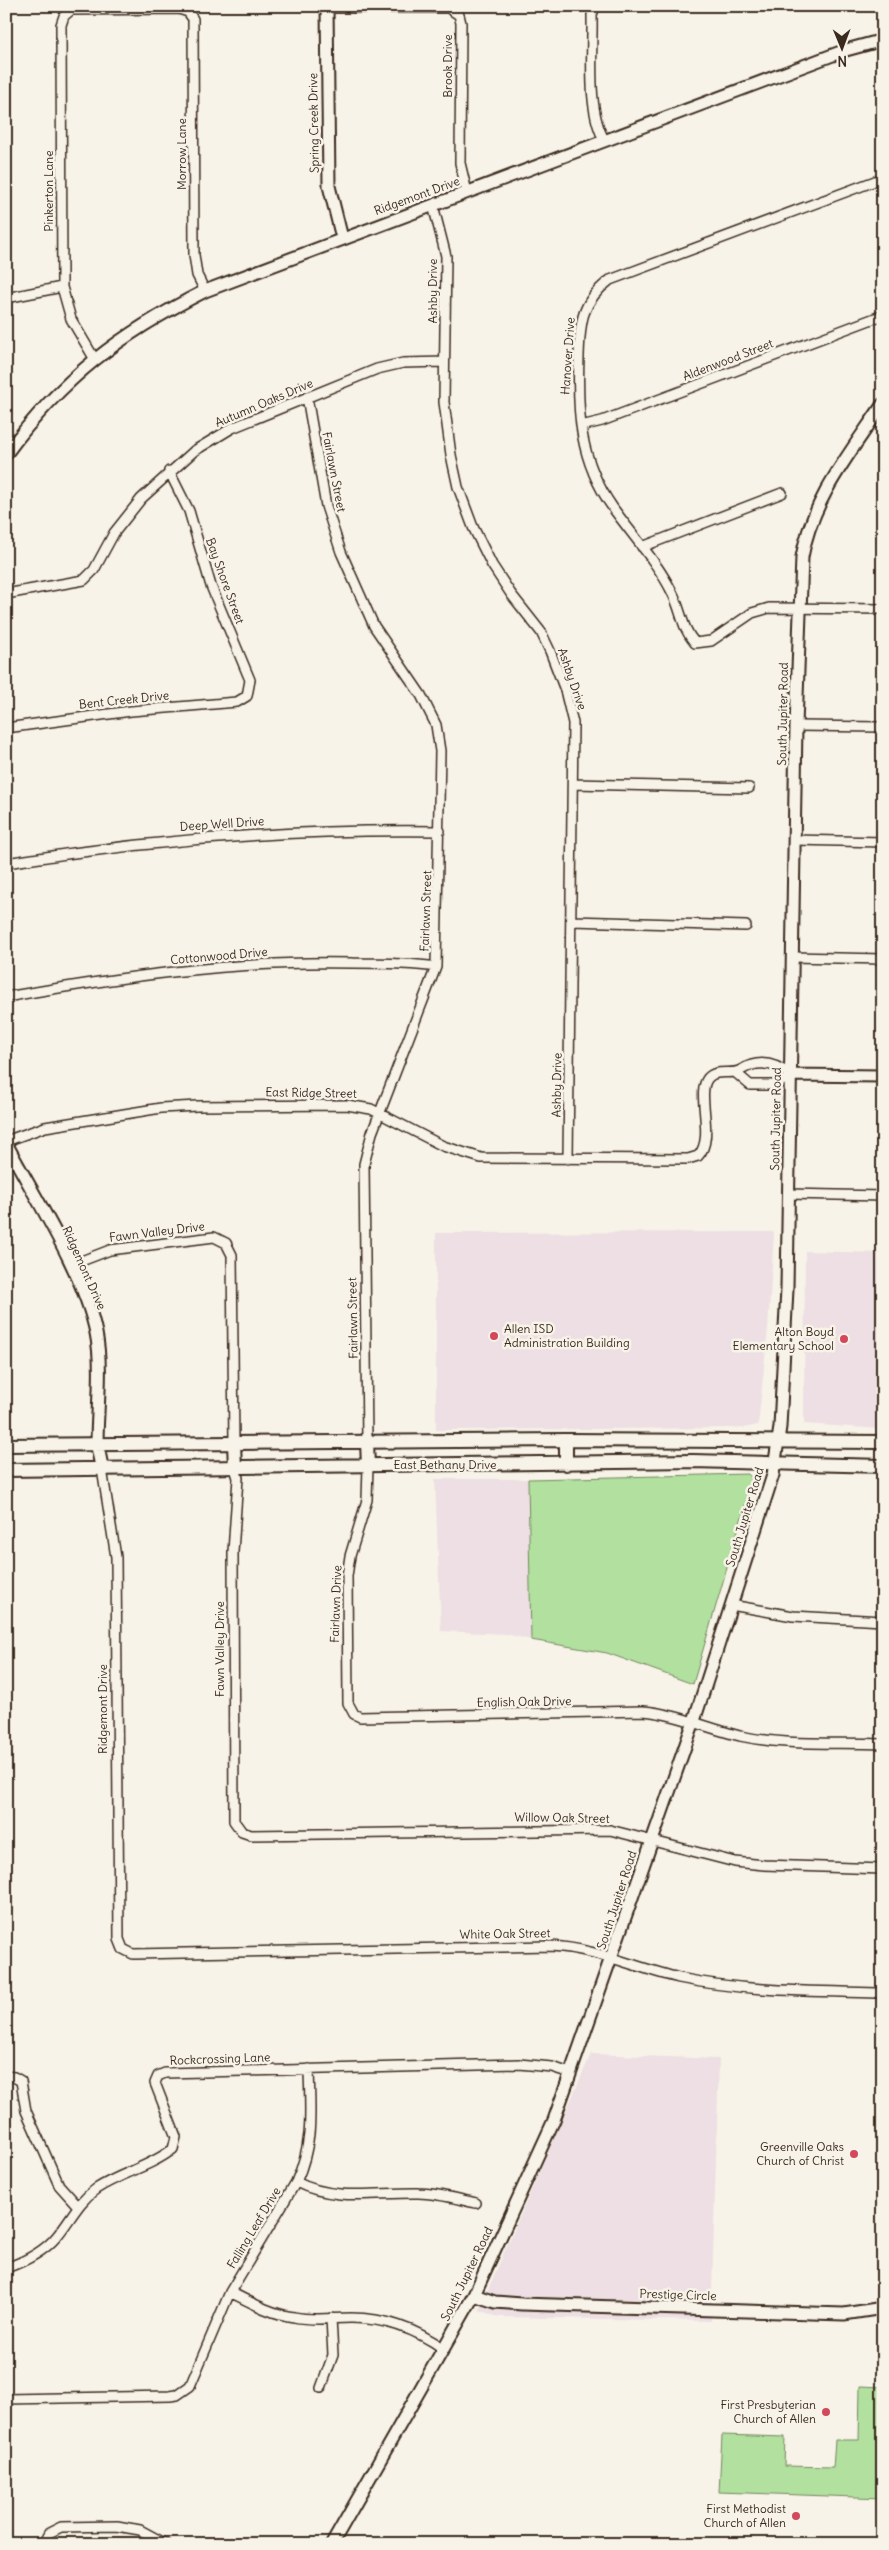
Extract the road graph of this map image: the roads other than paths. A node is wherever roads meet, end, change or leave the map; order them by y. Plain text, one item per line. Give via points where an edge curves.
1 (595, 6) edge
2 (326, 7) edge
3 (64, 16) joint
4 (883, 40) edge
5 (604, 141) junction
6 (883, 178) edge
7 (467, 192) junction
8 (433, 205) junction
9 (342, 238) junction
10 (62, 287) junction
11 (205, 291) junction
12 (6, 298) edge
13 (883, 315) edge
14 (94, 358) junction
15 (444, 362) junction
16 (307, 397) junction
17 (883, 404) edge
18 (581, 426) junction
19 (6, 454) edge
20 (169, 471) junction
21 (782, 493) dead end
22 (642, 547) junction
23 (6, 594) edge
24 (799, 607) junction
25 (883, 609) edge
26 (244, 698) joint
27 (796, 726) junction
28 (883, 727) edge
29 (6, 728) edge
30 (574, 784) junction
31 (749, 788) dead end
32 (440, 832) junction
33 (794, 840) junction
34 (883, 842) edge
35 (6, 863) edge
36 (572, 922) junction
37 (746, 926) dead end
38 (792, 957) junction
39 (883, 959) edge
40 (436, 967) junction
41 (6, 997) edge
42 (736, 1073) junction
43 (790, 1075) junction
44 (883, 1076) edge
45 (380, 1113) junction
46 (6, 1142) edge
47 (568, 1159) junction
48 (788, 1194) junction
49 (883, 1196) edge
50 (70, 1265) junction
51 (566, 1440) junction
52 (778, 1440) junction
53 (367, 1442) junction
54 (883, 1442) edge
55 (234, 1443) junction
56 (97, 1444) junction
57 (6, 1445) edge
58 (775, 1462) junction
59 (566, 1464) junction
60 (368, 1466) junction
61 (883, 1466) edge
62 (235, 1468) junction
63 (102, 1469) junction
64 (6, 1470) edge
65 (731, 1605) junction
66 (883, 1621) edge
67 (354, 1714) joint
68 (694, 1722) junction
69 (883, 1744) edge
70 (238, 1829) joint
71 (651, 1840) junction
72 (883, 1869) edge
73 (123, 1949) joint
74 (612, 1958) junction
75 (883, 1993) edge
76 (309, 2069) junction
77 (570, 2073) junction
78 (6, 2076) edge
79 (296, 2182) junction
80 (476, 2203) dead end
81 (78, 2204) junction
82 (6, 2268) edge
83 (230, 2292) junction
84 (474, 2295) junction
85 (883, 2308) edge
86 (331, 2318) junction
87 (444, 2348) junction
88 (321, 2388) dead end
89 (6, 2399) edge
90 (43, 2544) edge
91 (166, 2544) edge
92 (332, 2544) edge

1 - 5 street via 592,15 594,110
2 - 7 street, Brook Drive via 448,8 459,15 460,163
2 - 9 street, Spring Creek Drive via 329,186
3 - 10 street, Pinkerton Lane via 61,25
3 - 11 street, Morrow Lane via 76,9 180,9 192,15 194,255 197,275
4 - 5 street, Ridgemont Drive via 846,50
5 - 7 street, Ridgemont Drive
6 - 18 street, Hanover Drive via 620,276 602,286 588,303 580,323 577,402
7 - 8 street, Ridgemont Drive
8 - 9 street, Ridgemont Drive
8 - 15 street, Ashby Drive via 446,256
9 - 11 street, Ridgemont Drive
10 - 12 street
10 - 14 street, Pinkerton Lane via 71,319
11 - 14 street, Ridgemont Drive via 146,322
13 - 18 street, Aldenwood Street via 602,422
14 - 19 street, Ridgemont Drive via 47,402
15 - 16 street, Autumn Oaks Drive via 391,365
15 - 30 street, Ashby Drive via 444,409 458,487 492,565 510,594 541,632 557,667 573,723
16 - 20 street, Autumn Oaks Drive via 232,428
16 - 32 street, Fairlawn Street via 326,506 341,552 374,626 421,695 436,724 440,751
17 - 24 street, South Jupiter Road via 827,488 811,522 802,557
18 - 22 street, Hanover Drive via 590,468 612,507
20 - 23 street, Autumn Oaks Drive via 135,506 114,533 94,570 84,580
20 - 26 street, Bay Shore Street via 188,511 211,586 250,680 249,692
21 - 22 street
22 - 24 street, Hanover Drive via 673,593 686,632 695,643 711,641 752,613 769,608
24 - 25 street
24 - 27 street, South Jupiter Road
26 - 29 street, Bent Creek Drive via 237,702 131,710
27 - 28 street
27 - 33 street, South Jupiter Road
30 - 31 street
30 - 36 street, Ashby Drive
32 - 35 street, Deep Well Drive via 364,830 238,834
32 - 40 street, Fairlawn Street
33 - 34 street
33 - 38 street, South Jupiter Road
36 - 37 street
36 - 47 street, Ashby Drive
38 - 39 street
38 - 43 street, South Jupiter Road
40 - 41 street, Cottonwood Drive via 330,962 215,968 94,982
40 - 45 street, Fairlawn Street
42 - 43 street via 750,1064 777,1064
42 - 43 street via 750,1085 777,1085
42 - 47 street, East Ridge Street via 714,1073 706,1082 705,1145 698,1156 688,1159
43 - 44 street
43 - 48 street, South Jupiter Road
45 - 46 street, East Ridge Street via 363,1106 346,1105 177,1107 45,1126
45 - 47 street, East Ridge Street via 463,1154 500,1159
45 - 53 street, Fairlawn Street via 364,1164
46 - 50 street, Ridgemont Drive
48 - 49 street
48 - 52 street, South Jupiter Road via 784,1359
50 - 55 street, Fawn Valley Drive via 110,1250 214,1237 226,1243 232,1255
50 - 56 street, Ridgemont Drive via 96,1334
51 - 52 main road, East Bethany Drive
51 - 53 main road, East Bethany Drive
51 - 59 main road
52 - 54 main road, East Bethany Drive
52 - 58 street, South Jupiter Road
53 - 55 main road, East Bethany Drive
53 - 60 main road
55 - 56 main road, East Bethany Drive
55 - 62 main road
56 - 57 main road, East Bethany Drive
56 - 63 main road
58 - 59 main road, East Bethany Drive
58 - 61 main road, East Bethany Drive
58 - 65 street, South Jupiter Road
59 - 60 main road, East Bethany Drive
60 - 62 main road, East Bethany Drive
60 - 67 street, Fairlawn Drive via 366,1505 347,1576 347,1697
62 - 63 main road, East Bethany Drive
62 - 70 street, Fawn Valley Drive via 238,1489 232,1552 232,1641 234,1821
63 - 64 main road, East Bethany Drive
63 - 73 street, Ridgemont Drive via 116,1557 119,1939
65 - 66 street via 792,1616
65 - 68 street, South Jupiter Road
67 - 68 street, English Oak Drive via 366,1718 643,1711 669,1714
68 - 69 street, English Oak Drive via 740,1736 764,1739
68 - 71 street, South Jupiter Road
70 - 71 street, Willow Oak Street via 251,1835 600,1830
71 - 72 street, Willow Oak Street via 718,1858 764,1865
71 - 74 street, South Jupiter Road
73 - 74 street, White Oak Street via 133,1954 550,1946 580,1949
74 - 75 street, White Oak Street via 678,1977 739,1988
74 - 77 street, South Jupiter Road
76 - 77 street, Rockcrossing Lane via 519,2064 552,2067
76 - 79 street, Falling Leaf Drive via 308,2151
76 - 81 street, Rockcrossing Lane via 165,2073 158,2076 156,2089 176,2137 173,2149 108,2182
77 - 84 street, South Jupiter Road via 554,2120
78 - 81 street via 21,2081 26,2111 59,2185
79 - 80 street via 320,2192 340,2195 419,2192
79 - 83 street, Falling Leaf Drive
81 - 82 street, Rockcrossing Lane via 46,2248
83 - 86 street via 257,2306 293,2317
83 - 89 street, Falling Leaf Drive via 194,2380 184,2391 170,2396
84 - 85 street, Prestige Circle via 495,2302 522,2304 844,2314
84 - 87 street, South Jupiter Road
86 - 87 street via 391,2323 427,2337
86 - 88 street via 333,2355
87 - 92 street, South Jupiter Road
90 - 91 street via 49,2533 60,2527 130,2527

